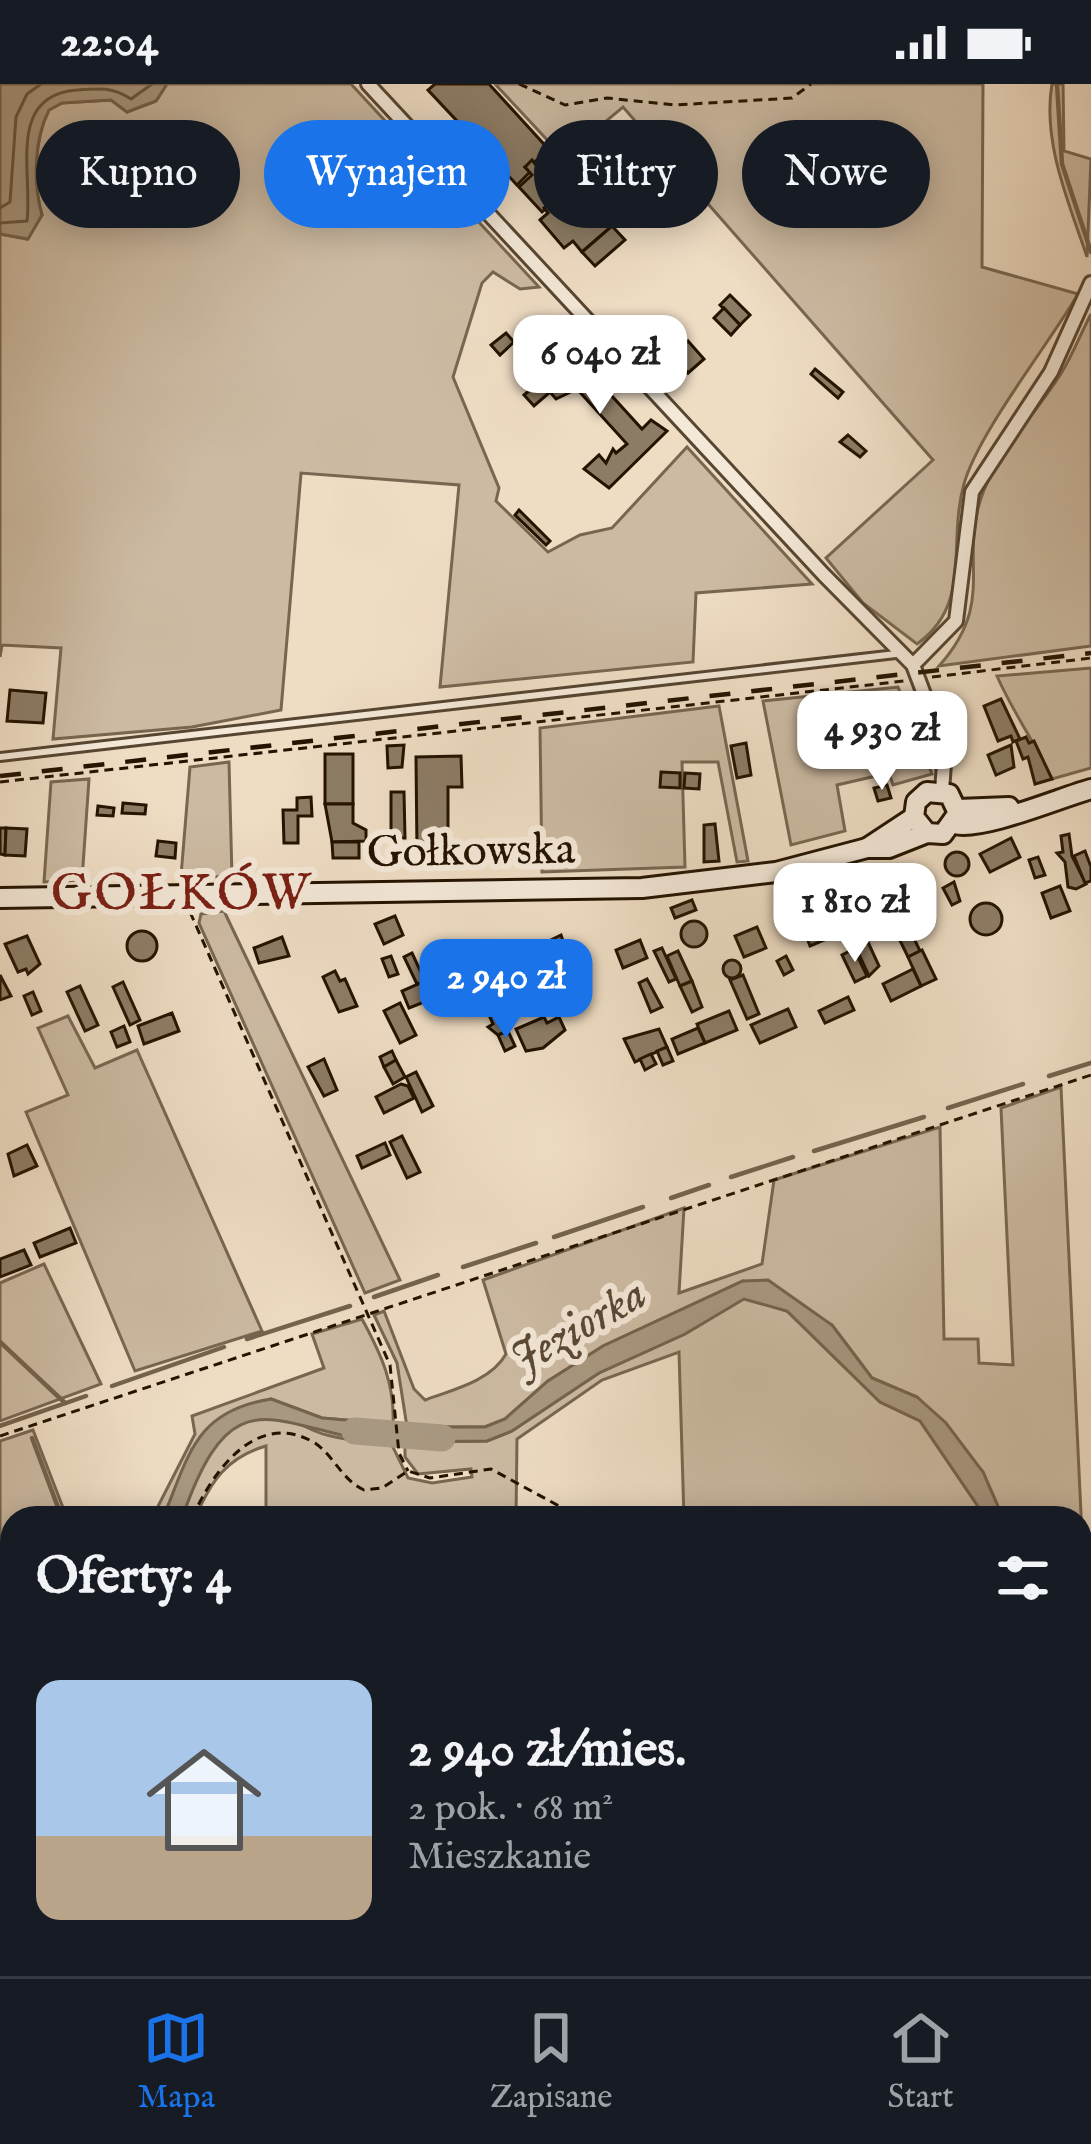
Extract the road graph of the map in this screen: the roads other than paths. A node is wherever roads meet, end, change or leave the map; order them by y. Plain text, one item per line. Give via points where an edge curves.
1 (368, 84) edge
2 (1091, 283) edge
3 (902, 653) junction
4 (914, 664) junction
5 (0, 758) edge
6 (1091, 789) edge
7 (942, 791) junction
8 (957, 816) junction
9 (914, 817) junction
10 (927, 833) junction
11 (867, 848) junction
12 (0, 898) edge

1 - 3 street
2 - 4 street via 1051,372 972,492 956,621
3 - 4 street
3 - 5 lane
4 - 7 street via 944,750
6 - 8 street
7 - 8 street
7 - 9 street via 921,796
8 - 10 street via 943,834
9 - 10 street
9 - 11 street, Gołkowska
10 - 11 street, Gołkowska
11 - 12 street, Gołkowska via 776,872 642,888

